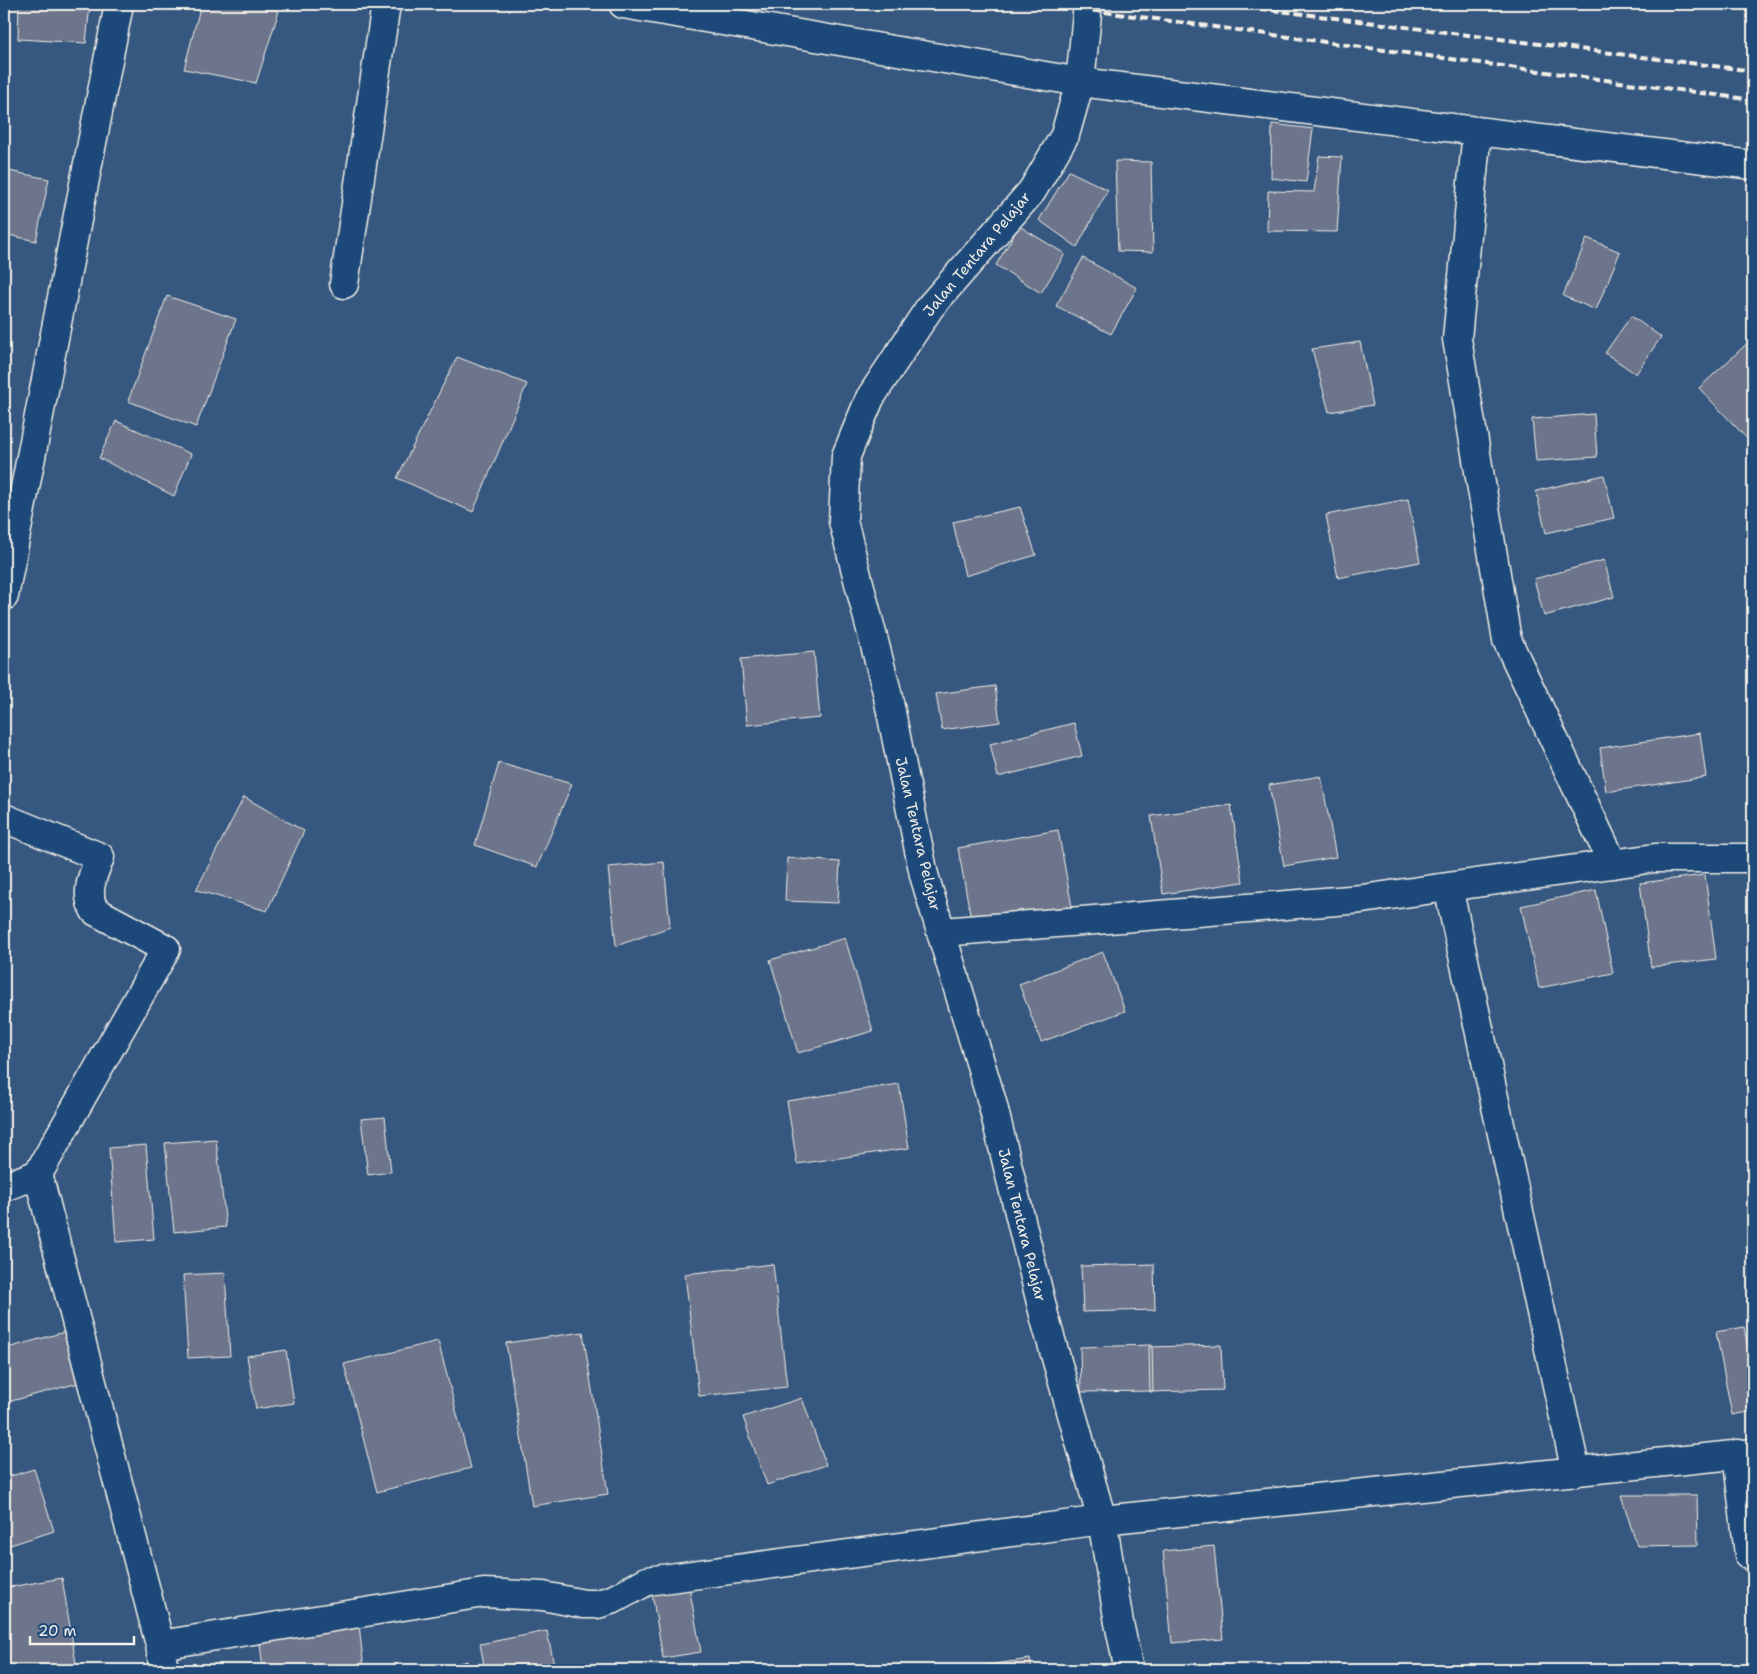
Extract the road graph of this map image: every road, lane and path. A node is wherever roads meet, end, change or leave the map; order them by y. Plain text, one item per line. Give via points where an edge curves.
1 (119, 4) edge
2 (386, 4) edge
3 (623, 4) edge
4 (1088, 4) edge
5 (1080, 82) junction
6 (1477, 131) junction
7 (1753, 165) edge
8 (344, 284) dead end
9 (4, 596) edge
10 (4, 818) edge
11 (1753, 858) edge
12 (1613, 864) junction
13 (1448, 887) junction
14 (942, 932) junction
15 (38, 1174) junction
16 (4, 1187) edge
17 (1745, 1454) edge
18 (1576, 1472) junction
19 (1102, 1520) junction
20 (1748, 1555) dead end
21 (162, 1658) edge
22 (1129, 1670) edge

1 - 9 street
2 - 8 street
3 - 5 street
4 - 5 street, Jalan Tentara Pelajar
5 - 6 street
5 - 14 street, Jalan Tentara Pelajar via 1065,135 1032,191 930,307 870,398 846,456 843,521 887,692 924,875
6 - 7 street
6 - 12 street via 1457,339 1506,640
10 - 15 street via 100,857 90,893 90,903 95,910 166,949
11 - 12 street via 1655,858
12 - 13 street
13 - 14 street via 1352,900
13 - 18 street
14 - 19 street, Jalan Tentara Pelajar via 992,1102 1044,1319
15 - 16 street
15 - 21 street
17 - 18 street
17 - 20 street
18 - 19 street
19 - 21 street via 647,1581 598,1604 543,1596 484,1593
19 - 22 street, Jalan Tentara Pelajar

